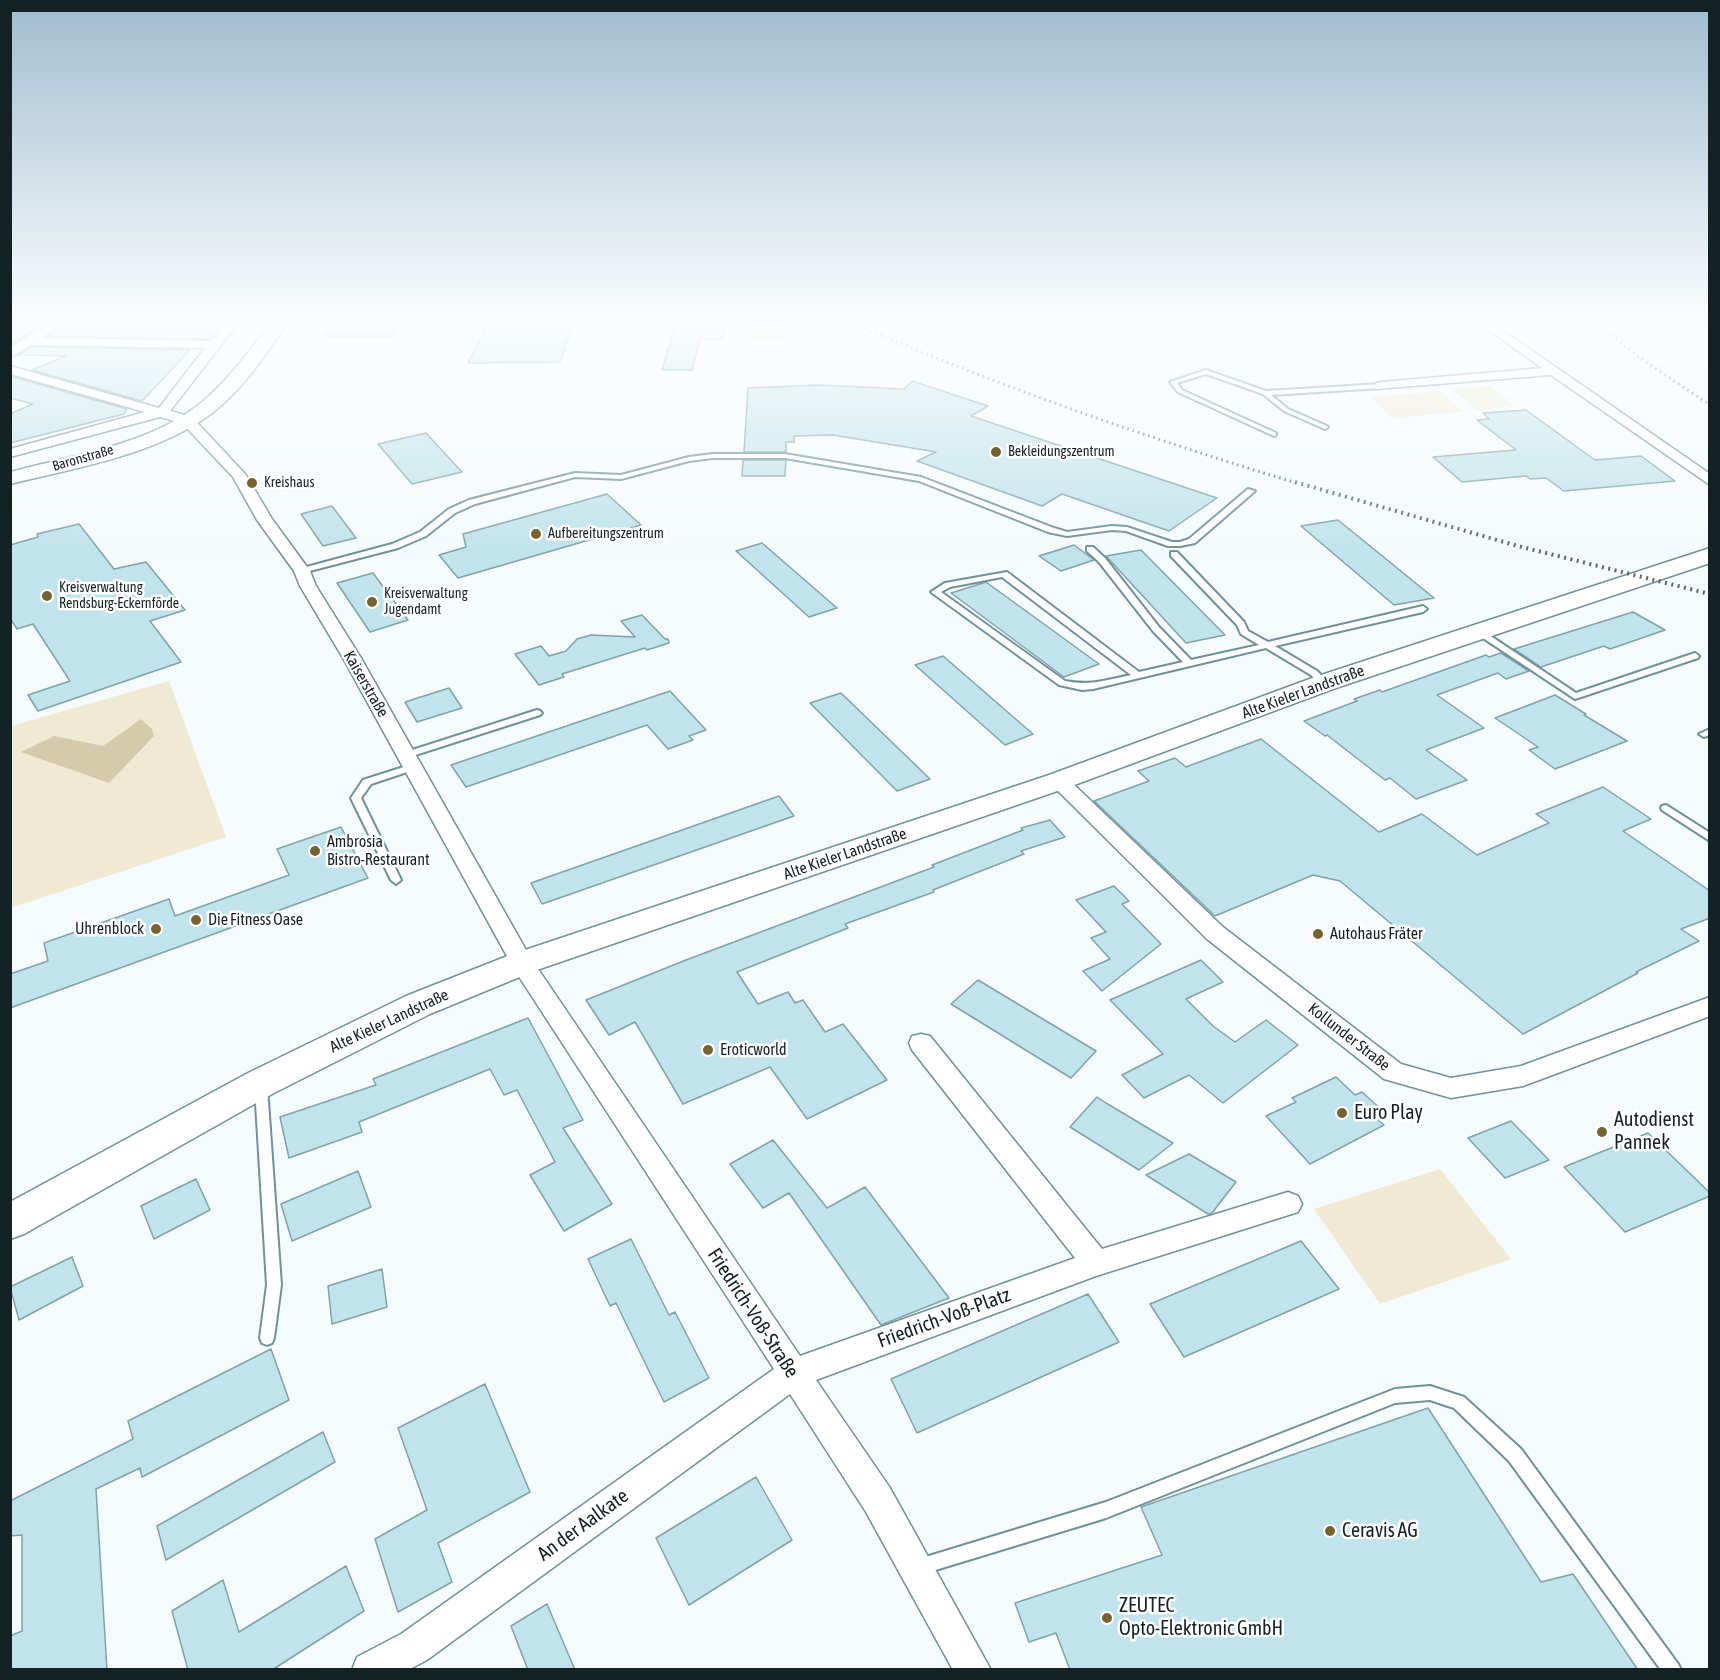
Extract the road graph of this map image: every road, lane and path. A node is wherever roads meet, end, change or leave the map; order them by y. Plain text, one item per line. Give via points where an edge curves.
1 (106, 396) edge
2 (172, 396) edge
3 (218, 396) edge
4 (1192, 396) edge
5 (1269, 396) edge
6 (1592, 396) edge
7 (163, 412) junction
8 (187, 420) junction
9 (1325, 427) dead end
10 (1274, 434) dead end
11 (10, 453) edge
12 (10, 478) edge
13 (1710, 481) edge
14 (1251, 491) dead end
15 (1090, 549) dead end
16 (1173, 554) dead end
17 (1710, 555) edge
18 (302, 571) junction
19 (1423, 609) dead end
20 (1480, 632) junction
21 (1267, 646) junction
22 (1695, 656) dead end
23 (1189, 663) junction
24 (1137, 675) junction
25 (1324, 683) junction
26 (537, 712) dead end
27 (409, 761) junction
28 (1059, 781) junction
29 (1666, 808) dead end
30 (1710, 838) edge
31 (396, 880) dead end
32 (522, 963) junction
33 (1710, 1006) edge
34 (921, 1043) dead end
35 (261, 1083) junction
36 (1287, 1204) dead end
37 (10, 1222) edge
38 (1096, 1263) junction
39 (267, 1338) dead end
40 (792, 1374) junction
41 (916, 1568) junction
42 (370, 1670) edge
43 (973, 1670) edge
44 (1672, 1670) edge

1 - 7 street
2 - 7 street
3 - 8 street, Baronstraße
4 - 10 lane
5 - 9 lane via 1286,410
6 - 13 street
7 - 8 street
7 - 11 street, Baronstraße
8 - 12 street, Baronstraße via 138,442
8 - 18 street, Kaiserstraße via 239,475
14 - 18 lane via 1191,541 1170,544 1127,529 1067,534 1051,530 921,479 785,456 713,456 621,477 575,476 472,502 452,511 423,534 395,546
15 - 23 lane
16 - 21 lane via 1241,624 1244,632
17 - 20 street, Alte Kieler Landstraße
18 - 27 street, Kaiserstraße
19 - 21 lane
20 - 22 lane via 1575,696
20 - 25 street, Alte Kieler Landstraße
21 - 23 lane
21 - 25 lane
23 - 24 lane
24 - 24 lane via 1093,687 1062,683 935,592 948,585 1004,574
25 - 28 street, Alte Kieler Landstraße
26 - 27 lane
27 - 31 lane via 367,782 356,798
27 - 32 street, Kaiserstraße
28 - 32 street, Alte Kieler Landstraße
28 - 33 street, Kollunder Straße via 1215,933 1394,1072 1451,1088 1523,1076
29 - 30 lane
32 - 35 street, Alte Kieler Landstraße via 418,1005
32 - 40 street, Friedrich-Voß-Straße
34 - 38 street
35 - 37 street, Alte Kieler Landstraße
35 - 39 lane via 274,1284
36 - 38 street, Friedrich-Voß-Platz
38 - 40 street, Friedrich-Voß-Platz
40 - 41 street, Friedrich-Voß-Straße via 878,1500
40 - 42 street, An der Aalkate via 414,1647
41 - 43 street, Friedrich-Voß-Straße
41 - 44 lane via 1106,1510 1395,1396 1430,1393 1459,1402 1515,1455

